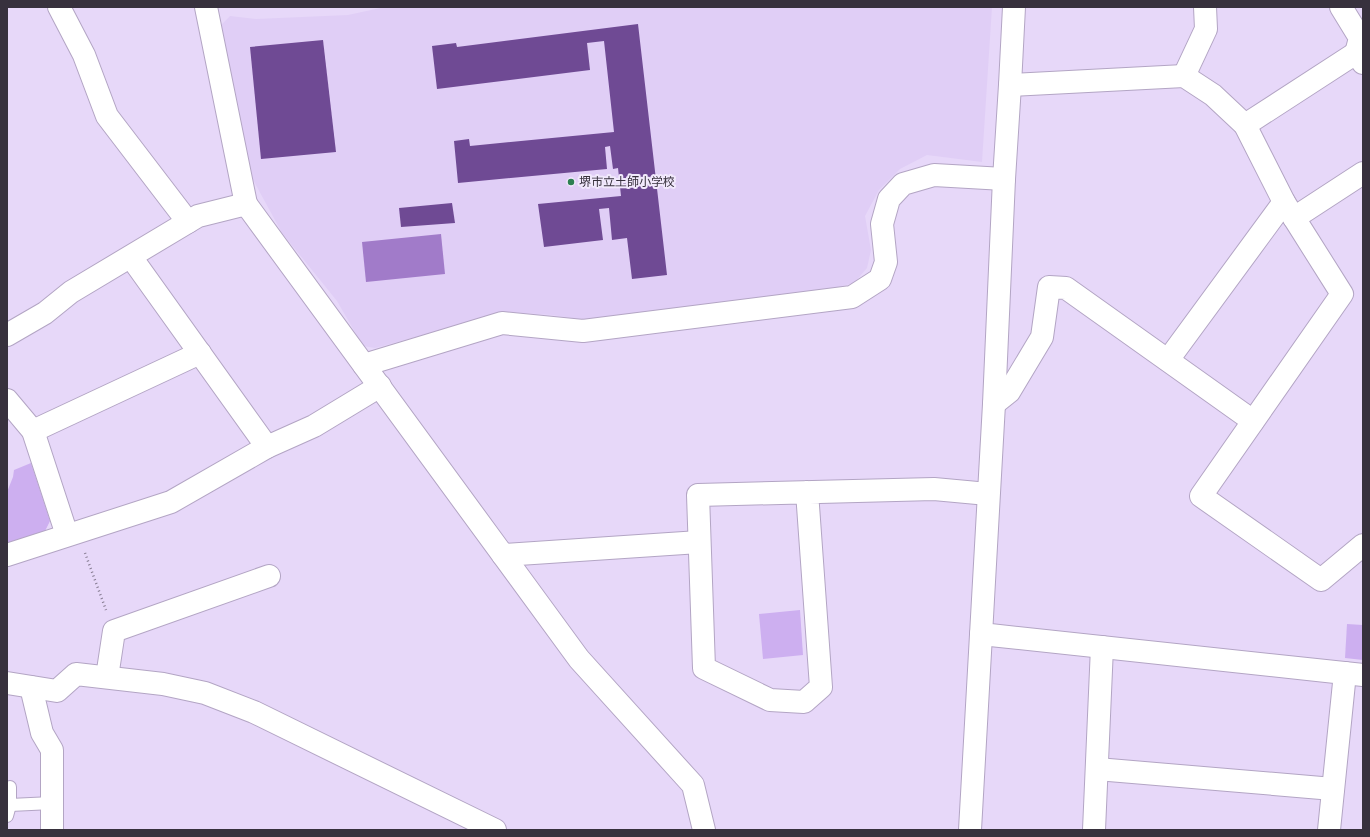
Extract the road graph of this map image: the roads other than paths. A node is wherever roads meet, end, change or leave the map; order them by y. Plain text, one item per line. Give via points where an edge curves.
1 (59, 7) edge
2 (206, 7) edge
3 (1014, 7) edge
4 (1205, 7) edge
5 (1341, 7) edge
6 (1360, 58) edge
7 (1184, 76) junction
8 (1010, 85) junction
9 (1245, 125) junction
10 (1363, 173) edge
11 (1004, 179) junction
12 (246, 204) junction
13 (1289, 210) junction
14 (188, 222) junction
15 (131, 256) junction
16 (7, 335) edge
17 (200, 353) junction
18 (1168, 360) junction
19 (364, 365) junction
20 (380, 386) junction
21 (7, 400) edge
22 (994, 404) junction
23 (1253, 420) junction
24 (33, 431) junction
25 (267, 447) junction
26 (808, 492) junction
27 (988, 494) junction
28 (72, 534) junction
29 (699, 542) junction
30 (1363, 545) edge
31 (7, 555) edge
32 (503, 555) junction
33 (269, 576) dead end
34 (981, 634) junction
35 (1102, 647) junction
36 (1354, 674) edge
37 (107, 677) junction
38 (7, 683) edge
39 (31, 687) junction
40 (1097, 769) junction
41 (10, 787) dead end
42 (1333, 789) junction
43 (52, 803) junction
44 (9, 810) edge
45 (482, 827) edge
46 (52, 830) edge
47 (704, 830) edge
48 (970, 830) edge
49 (1094, 830) edge
50 (1329, 830) edge

1 - 14 street via 84,54 107,116
2 - 12 street
3 - 8 street
4 - 7 street via 1206,29
5 - 6 street via 1360,38
6 - 9 street
7 - 8 street
7 - 9 street via 1213,95
8 - 11 street
9 - 13 street
10 - 13 street
11 - 19 street via 934,175 903,184 889,199 882,224 886,262 880,279 852,297 583,331 502,323
11 - 22 street
12 - 14 street via 198,216
12 - 19 street
13 - 18 street
13 - 23 street via 1342,294
14 - 15 street
15 - 16 street
15 - 17 street
17 - 24 street
17 - 25 street
18 - 22 street via 1066,288 1049,287 1042,337 1009,392
18 - 23 street
19 - 20 street
20 - 25 street via 314,426
20 - 32 street
21 - 24 street
22 - 27 street
23 - 30 street via 1201,496 1321,580
24 - 28 street
25 - 28 street via 171,502
26 - 27 street via 934,488
26 - 29 street via 698,495
26 - 29 street via 821,687 804,702 770,700 704,668
27 - 34 street
28 - 31 street
29 - 32 street
32 - 47 street via 579,659 693,785
33 - 37 street via 114,631
34 - 35 street
34 - 48 street
35 - 36 street
35 - 40 street
36 - 42 street
37 - 39 street via 76,674 57,691
37 - 45 street via 163,684 206,693 254,712
38 - 39 street
39 - 43 street via 42,733 52,750
40 - 42 street
40 - 49 street
41 - 44 lane
42 - 50 street
43 - 44 lane
43 - 46 street

